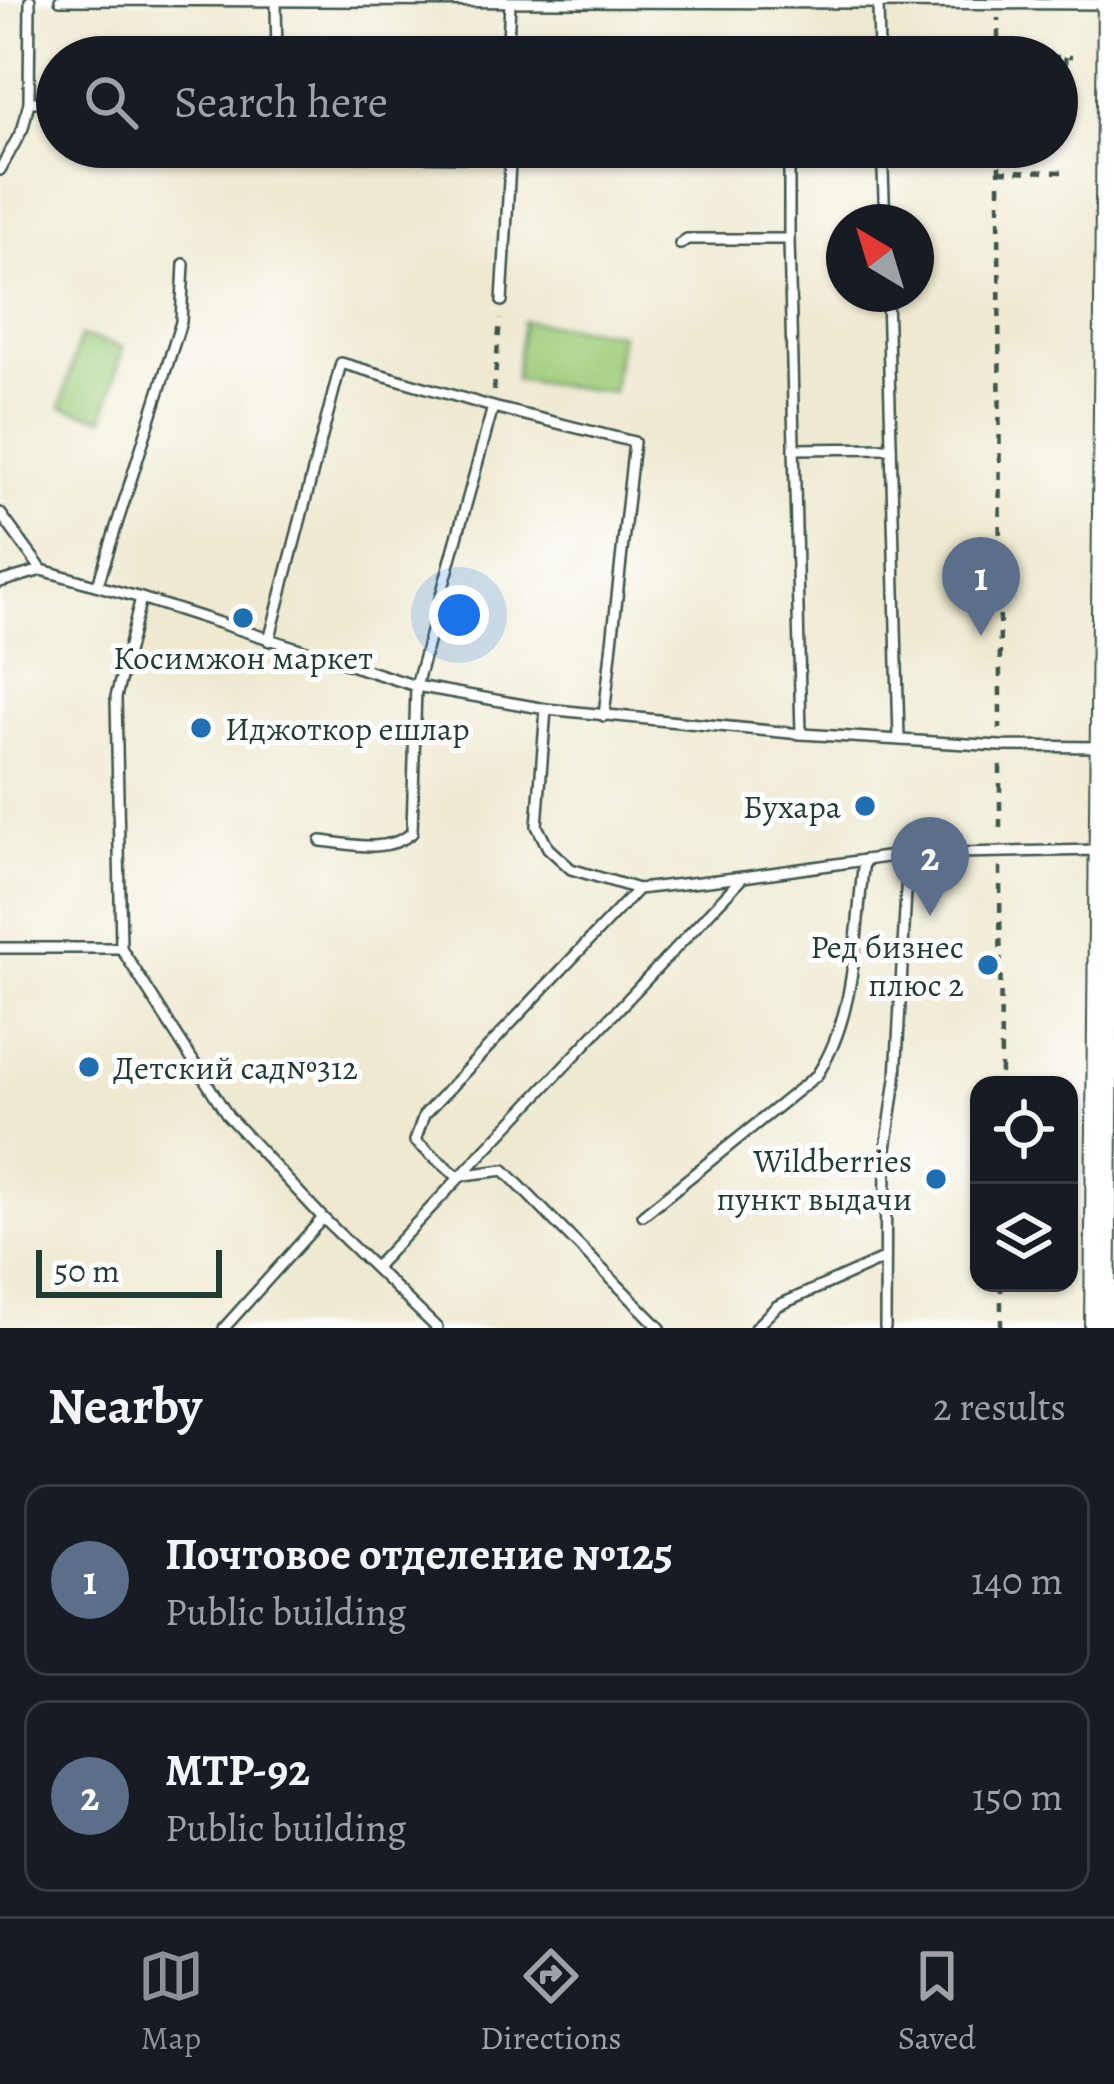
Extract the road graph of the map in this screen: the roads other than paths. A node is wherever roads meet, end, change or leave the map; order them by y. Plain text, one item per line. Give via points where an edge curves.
1 (30, 0) edge
2 (59, 0) edge
3 (1113, 2) edge
4 (276, 3) edge
5 (878, 3) junction
6 (510, 4) junction
7 (277, 36) edge
8 (509, 36) edge
9 (879, 36) edge
10 (29, 102) junction
11 (36, 102) edge
12 (510, 168) edge
13 (789, 168) edge
14 (883, 168) edge
15 (0, 170) edge
16 (884, 204) edge
17 (789, 239) junction
18 (680, 244) dead end
19 (184, 264) dead end
20 (502, 301) road end
21 (887, 312) edge
22 (493, 407) junction
23 (891, 448) junction
24 (794, 449) junction
25 (0, 513) edge
26 (42, 570) junction
27 (0, 582) edge
28 (98, 584) junction
29 (141, 598) junction
30 (269, 641) junction
31 (416, 686) junction
32 (546, 709) junction
33 (604, 716) junction
34 (801, 734) junction
35 (899, 738) junction
36 (1106, 747) junction
37 (321, 841) dead end
38 (1105, 850) junction
39 (908, 854) junction
40 (864, 860) junction
41 (743, 877) junction
42 (638, 889) junction
43 (0, 948) edge
44 (122, 948) junction
45 (457, 1176) junction
46 (643, 1215) dead end
47 (323, 1218) junction
48 (883, 1258) junction
49 (375, 1267) junction
50 (224, 1328) edge
51 (437, 1328) edge
52 (660, 1328) edge
53 (754, 1328) edge
54 (885, 1328) edge
55 (1100, 1328) edge

1 - 10 lane
2 - 4 lane
3 - 5 lane
3 - 36 main road
4 - 6 lane
4 - 7 lane
5 - 6 lane
5 - 9 lane
6 - 8 lane
10 - 11 lane
10 - 15 lane
12 - 20 lane
13 - 17 lane
14 - 16 lane
17 - 18 lane
17 - 24 lane
19 - 28 lane via 182,322
21 - 23 lane
22 - 30 lane via 341,363
22 - 31 lane
22 - 33 lane via 634,442
23 - 24 lane
23 - 35 lane
24 - 34 lane
25 - 26 lane
26 - 27 lane
26 - 28 lane
28 - 29 lane
29 - 30 lane
29 - 44 lane via 116,697
30 - 31 lane
31 - 32 lane
31 - 37 lane via 412,833 379,847
32 - 33 lane
32 - 42 lane via 537,826 548,848 571,869
33 - 34 lane
34 - 35 lane
35 - 36 lane
36 - 38 main road
38 - 39 lane
38 - 55 main road
39 - 40 lane
39 - 48 lane
40 - 41 lane
40 - 46 lane via 833,1051 817,1075
41 - 42 lane
41 - 45 lane
42 - 45 lane via 424,1114 415,1142
43 - 44 lane
44 - 47 lane via 228,1116
45 - 49 lane
45 - 52 lane via 504,1170
47 - 49 lane
47 - 50 lane
48 - 53 lane via 777,1306
48 - 54 lane
49 - 51 lane

